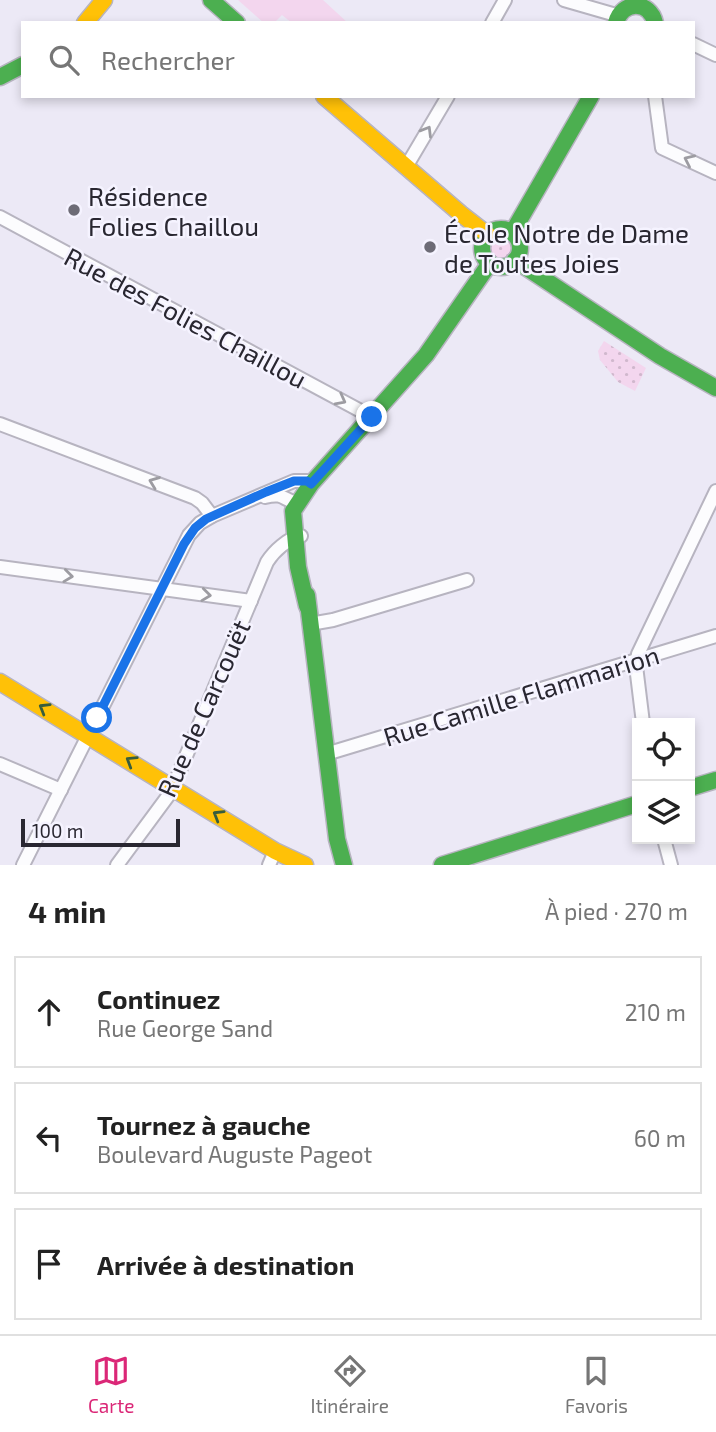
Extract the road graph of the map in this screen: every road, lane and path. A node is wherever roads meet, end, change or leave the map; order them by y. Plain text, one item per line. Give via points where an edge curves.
1 (104, 0) edge
2 (211, 0) edge
3 (505, 0) edge
4 (564, 0) edge
5 (651, 2) edge
6 (616, 19) edge
7 (87, 21) edge
8 (235, 21) edge
9 (493, 21) edge
10 (656, 21) edge
11 (695, 45) edge
12 (716, 55) edge
13 (21, 66) edge
14 (0, 77) edge
15 (326, 98) edge
16 (447, 98) edge
17 (591, 98) edge
18 (655, 98) edge
19 (406, 167) junction
20 (716, 173) edge
21 (0, 217) edge
22 (512, 233) junction
23 (488, 235) junction
24 (515, 260) junction
25 (490, 263) junction
26 (716, 388) edge
27 (372, 417) junction
28 (0, 424) edge
29 (311, 484) junction
30 (716, 491) edge
31 (248, 501) junction
32 (293, 505) junction
33 (212, 516) junction
34 (295, 543) junction
35 (0, 567) edge
36 (467, 580) dead end
37 (162, 589) junction
38 (251, 601) junction
39 (310, 624) junction
40 (716, 636) edge
41 (636, 660) junction
42 (0, 682) edge
43 (642, 718) edge
44 (89, 735) junction
45 (326, 754) junction
46 (0, 764) edge
47 (716, 780) edge
48 (695, 786) edge
49 (172, 788) junction
50 (61, 790) junction
51 (632, 806) edge
52 (665, 844) edge
53 (272, 858) edge
54 (344, 863) edge
55 (23, 865) edge
56 (117, 865) edge
57 (305, 865) edge
58 (442, 865) edge
59 (671, 865) edge

1 - 7 main road
2 - 8 main road
3 - 9 street
4 - 6 street
5 - 6 main road via 628,2
5 - 10 main road
11 - 12 street
13 - 14 main road
15 - 19 main road
19 -> 16 street
17 - 22 main road
20 -> 18 street via 662,148
19 - 23 main road
21 -> 27 street, Rue des Folies Chaillou
22 - 23 main road via 499,230
22 - 24 main road via 519,246
23 - 25 main road via 482,249
24 - 25 main road via 502,267
24 - 26 main road
25 - 27 main road via 426,355
27 - 29 main road
33 -> 28 street via 195,498
29 - 31 street via 294,481
29 - 32 main road
30 - 41 street
31 - 32 street via 274,495 286,497
31 - 33 street
32 - 34 main road
33 - 37 street via 189,536
34 - 38 street, Rue de Carcouët via 272,554
34 - 39 main road
35 -> 37 street
36 - 39 street
37 -> 38 street
37 - 44 street
38 - 49 street, Rue de Carcouët
39 - 45 main road
40 - 41 street, Rue Camille Flammarion
41 - 43 street
41 - 45 street, Rue Camille Flammarion
44 -> 42 main road
49 -> 44 main road
44 - 50 street
45 - 54 main road
46 - 50 street
47 - 48 main road
53 -> 49 main road
49 - 56 street, Rue de Carcouët
50 - 55 street
51 - 58 main road
52 - 59 street
53 - 57 main road

